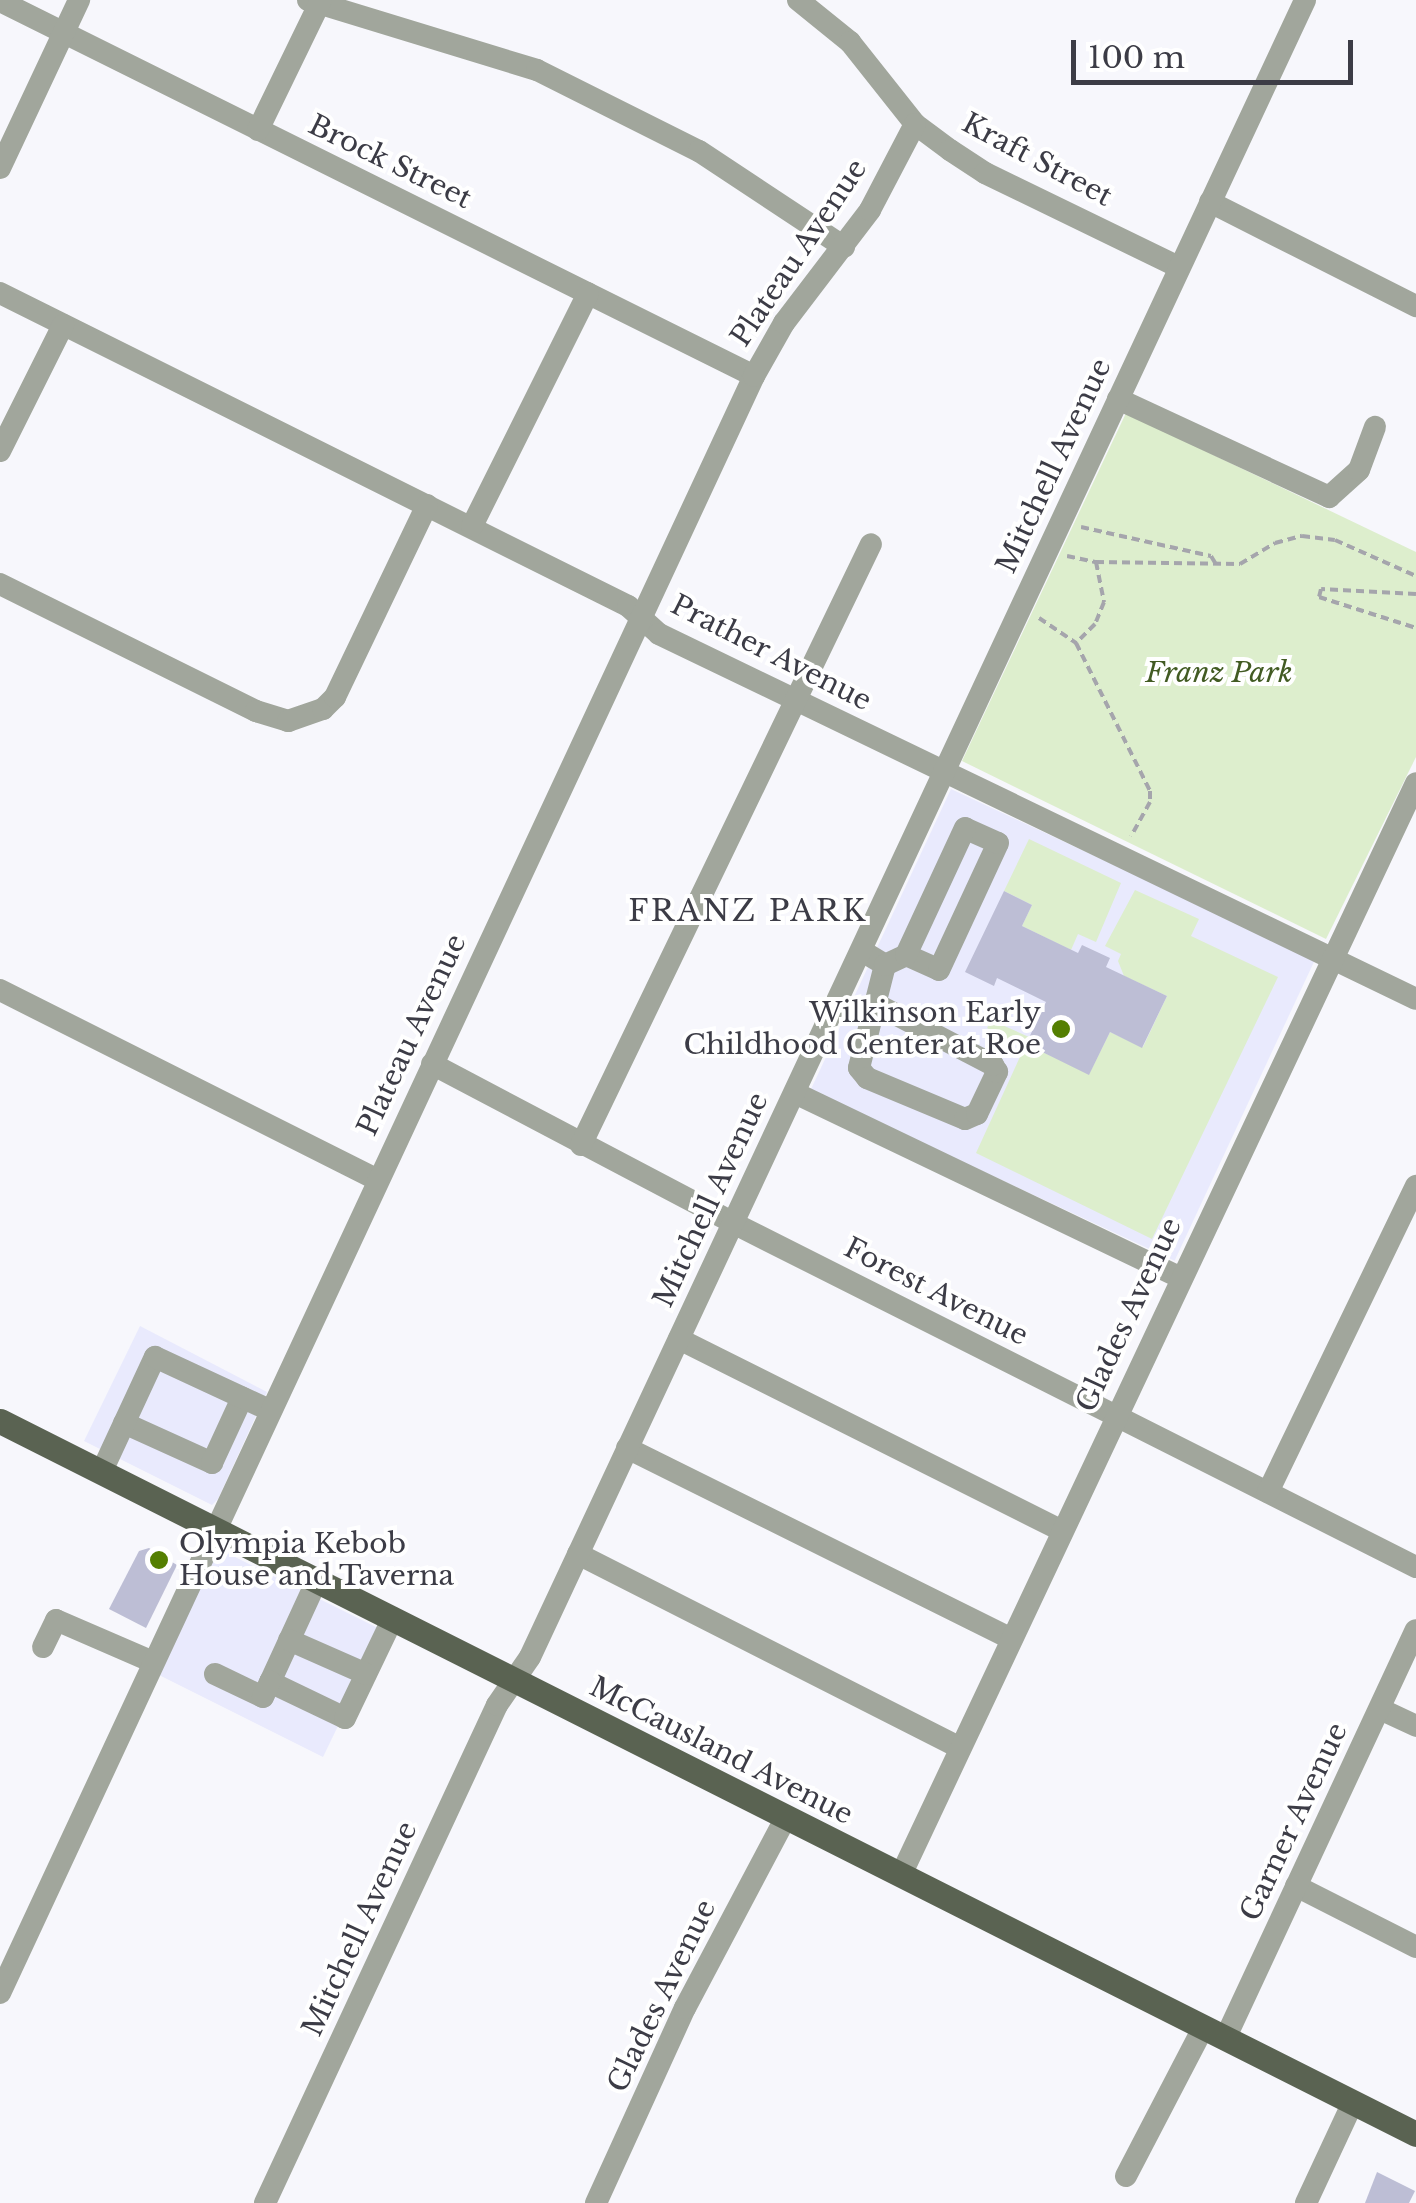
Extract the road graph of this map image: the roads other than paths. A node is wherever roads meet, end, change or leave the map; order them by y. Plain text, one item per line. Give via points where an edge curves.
1 (79, 0) edge
2 (798, 0) edge
3 (1305, 0) edge
4 (0, 1) edge
5 (316, 1) edge
6 (64, 33) junction
7 (915, 124) junction
8 (258, 130) junction
9 (0, 168) edge
10 (1210, 202) junction
11 (844, 247) junction
12 (1179, 268) junction
13 (0, 293) edge
14 (588, 293) junction
15 (1416, 306) edge
16 (63, 326) junction
17 (754, 376) junction
18 (1118, 399) junction
19 (1376, 426) dead end
20 (0, 451) edge
21 (426, 505) junction
22 (472, 526) junction
23 (871, 544) dead end
24 (0, 584) edge
25 (642, 618) junction
26 (792, 700) junction
27 (945, 774) junction
28 (1416, 783) edge
29 (862, 951) junction
30 (1332, 958) junction
31 (895, 960) junction
32 (0, 990) edge
33 (1416, 1000) edge
34 (876, 1004) junction
35 (432, 1064) junction
36 (795, 1092) junction
37 (581, 1145) junction
38 (376, 1180) junction
39 (1416, 1186) edge
40 (734, 1224) junction
41 (1180, 1278) junction
42 (679, 1339) junction
43 (242, 1398) junction
44 (269, 1410) junction
45 (1115, 1416) junction
46 (0, 1421) edge
47 (124, 1423) junction
48 (627, 1448) junction
49 (102, 1471) junction
50 (1268, 1492) junction
51 (215, 1527) junction
52 (1060, 1530) junction
53 (578, 1554) junction
54 (1416, 1567) edge
55 (317, 1580) junction
56 (393, 1618) junction
57 (1416, 1630) edge
58 (1010, 1638) junction
59 (289, 1640) junction
60 (43, 1647) dead end
61 (153, 1662) junction
62 (215, 1674) dead end
63 (366, 1674) junction
64 (514, 1680) junction
65 (270, 1682) junction
66 (1380, 1709) junction
67 (1416, 1726) edge
68 (960, 1748) junction
69 (786, 1817) junction
70 (901, 1875) junction
71 (1296, 1886) junction
72 (1416, 1947) edge
73 (0, 1993) edge
74 (1214, 2033) junction
75 (1352, 2102) junction
76 (1416, 2134) edge
77 (1126, 2176) dead end
78 (264, 2203) edge
79 (596, 2203) edge
80 (1306, 2203) edge

1 - 6 street
2 - 7 street, Kraft Street via 850,42
3 - 10 street, Mitchell Avenue
4 - 6 street, Brock Street
5 - 8 street
5 - 11 street via 537,70 698,151
6 - 8 street, Brock Street
6 - 9 street
7 - 11 street, Plateau Avenue
7 - 12 street, Kraft Street via 985,173
8 - 14 street, Brock Street
10 - 12 street, Mitchell Avenue
10 - 15 street
11 - 17 street, Plateau Avenue via 792,311
12 - 18 street, Mitchell Avenue
13 - 16 street, Prather Avenue
14 - 17 street, Brock Street
14 - 22 street
16 - 20 street
16 - 21 street, Prather Avenue
17 - 25 street, Plateau Avenue
18 - 19 street via 1329,498 1359,470
18 - 27 street, Mitchell Avenue
21 - 22 street, Prather Avenue
21 - 24 street via 335,697 305,718 271,718
22 - 25 street, Prather Avenue
23 - 26 street
25 - 26 street, Prather Avenue via 659,634
25 - 35 street, Plateau Avenue
26 - 27 street, Prather Avenue
26 - 37 street
27 - 29 street, Mitchell Avenue
27 - 30 street, Prather Avenue
28 - 30 street, Glades Avenue
29 - 31 street
29 - 36 street, Mitchell Avenue
30 - 33 street, Prather Avenue
30 - 41 street, Glades Avenue
31 - 31 street via 965,828 998,843 939,970
31 - 34 street
32 - 38 street
34 - 34 street via 859,1068 866,1078 965,1119 977,1114 997,1072 993,1065
35 - 37 street, Forest Avenue
35 - 38 street, Plateau Avenue
36 - 40 street, Mitchell Avenue
36 - 41 street
37 - 40 street, Forest Avenue
38 - 44 street, Plateau Avenue
39 - 50 street
40 - 42 street, Mitchell Avenue
40 - 45 street, Forest Avenue
41 - 45 street, Glades Avenue
42 - 48 street, Mitchell Avenue
42 - 52 street
43 - 44 street
43 - 47 street via 212,1463
43 - 47 street via 154,1357
44 - 51 street, Plateau Avenue
45 - 50 street, Forest Avenue
45 - 52 street, Glades Avenue
46 - 49 main road, McCausland Avenue
47 - 49 street
48 - 53 street, Mitchell Avenue
48 - 58 street
49 - 51 main road, McCausland Avenue
50 - 54 street, Forest Avenue
51 - 55 main road, McCausland Avenue
51 - 61 street, Plateau Avenue
52 - 58 street, Glades Avenue
53 - 64 street, Mitchell Avenue
53 - 68 street
55 - 56 main road, McCausland Avenue
55 - 59 street
56 - 63 street
56 - 64 main road, McCausland Avenue
57 - 66 street, Garner Avenue
58 - 68 street, Glades Avenue
59 - 63 street
59 - 65 street
60 - 61 street via 56,1620
61 - 73 street, Plateau Avenue
62 - 65 street via 263,1697
63 - 65 street via 345,1718
64 - 69 main road, McCausland Avenue
64 - 78 street, Mitchell Avenue
66 - 67 street
66 - 71 street, Garner Avenue
68 - 70 street, Glades Avenue
69 - 70 main road, McCausland Avenue
69 - 79 street, Glades Avenue via 685,2008
70 - 74 main road, McCausland Avenue
71 - 72 street
71 - 74 street, Garner Avenue
74 - 75 main road, McCausland Avenue
74 - 77 street, Garner Avenue
75 - 76 main road, McCausland Avenue
75 - 80 street

